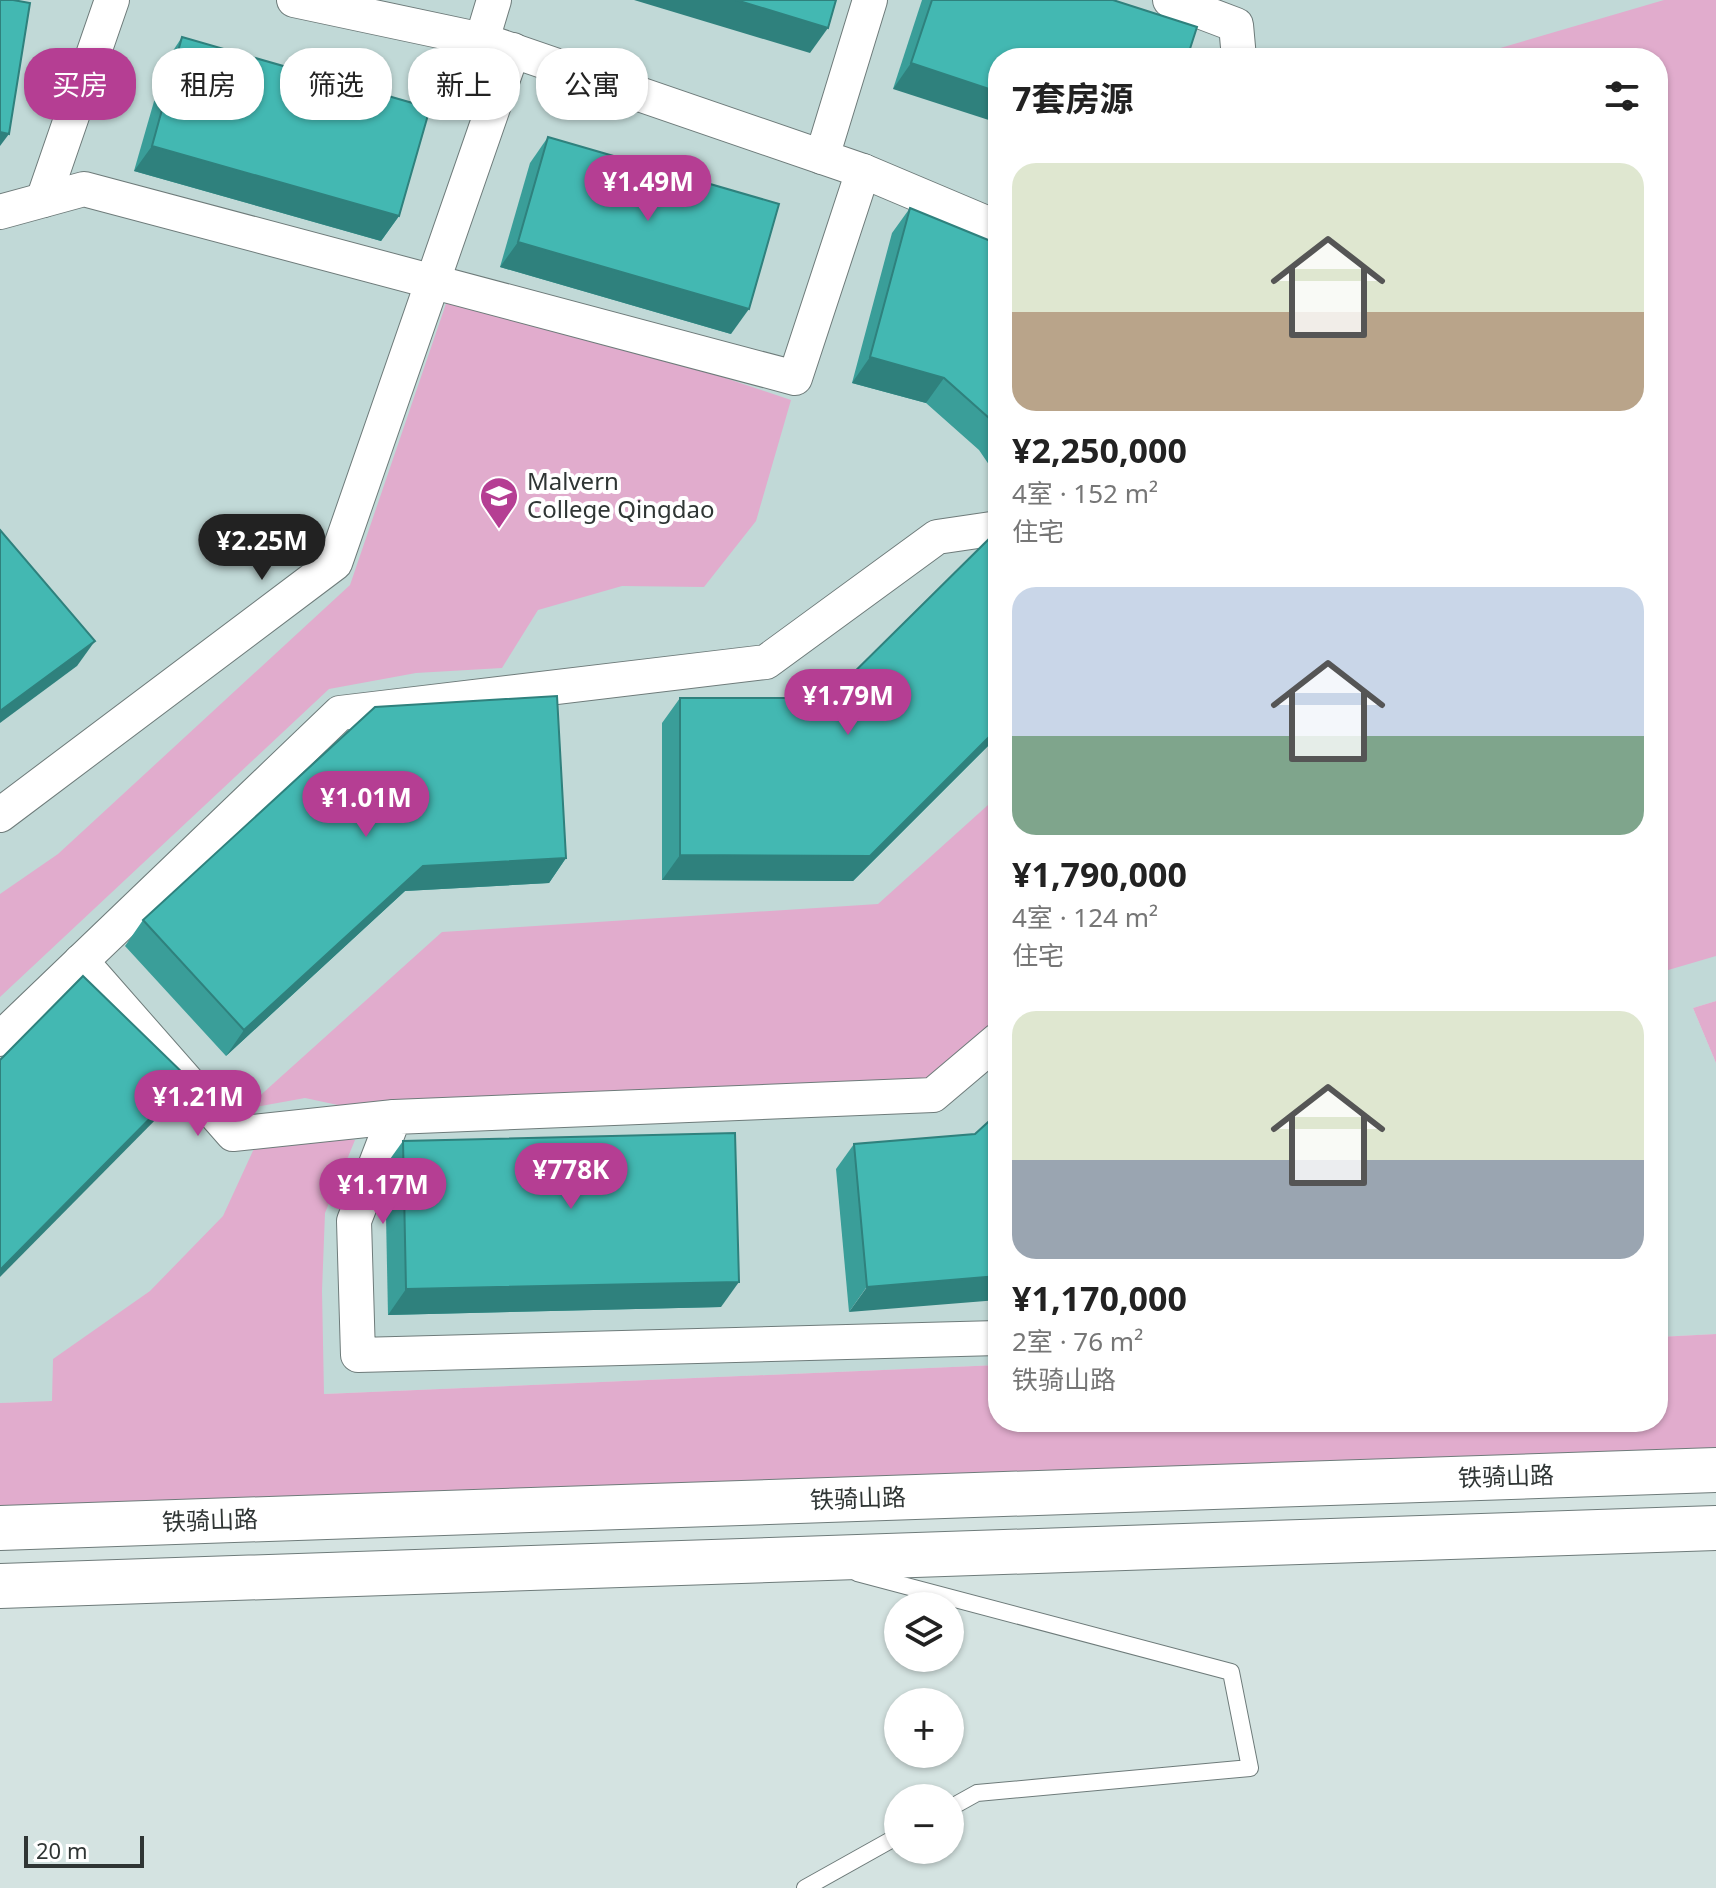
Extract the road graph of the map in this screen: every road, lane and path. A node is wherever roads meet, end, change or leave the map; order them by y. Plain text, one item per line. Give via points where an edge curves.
1 (112, 0) edge
2 (294, 0) edge
3 (494, 0) edge
4 (870, 0) edge
5 (1170, 0) edge
6 (498, 45) junction
7 (1238, 48) edge
8 (822, 157) junction
9 (863, 171) junction
10 (43, 200) junction
11 (0, 212) edge
12 (988, 224) edge
13 (432, 281) junction
14 (988, 529) edge
15 (0, 815) edge
16 (81, 961) junction
17 (0, 1039) edge
18 (988, 1048) edge
19 (394, 1117) junction
20 (988, 1338) edge
21 (1716, 1470) edge
22 (0, 1528) edge
23 (1716, 1528) edge
24 (806, 1559) junction
25 (0, 1586) edge
26 (964, 1800) edge
27 (884, 1844) edge
28 (805, 1888) edge

1 - 10 street
2 - 6 street
3 - 6 street
4 - 8 street
5 - 7 street via 1236,25
6 - 8 street
6 - 13 street
8 - 9 street
9 - 12 street
9 - 13 street via 795,378
10 - 11 street
10 - 13 street via 84,189
13 - 15 street via 335,563
14 - 16 street via 937,537 766,662 340,713
16 - 17 street
16 - 19 street via 233,1134
18 - 19 street via 933,1095
19 - 20 street via 354,1221 358,1355
21 - 22 main road, 铁骑山路
23 - 24 main road
24 - 25 main road
24 - 26 lane via 1231,1672 1250,1768 977,1793
27 - 28 lane

